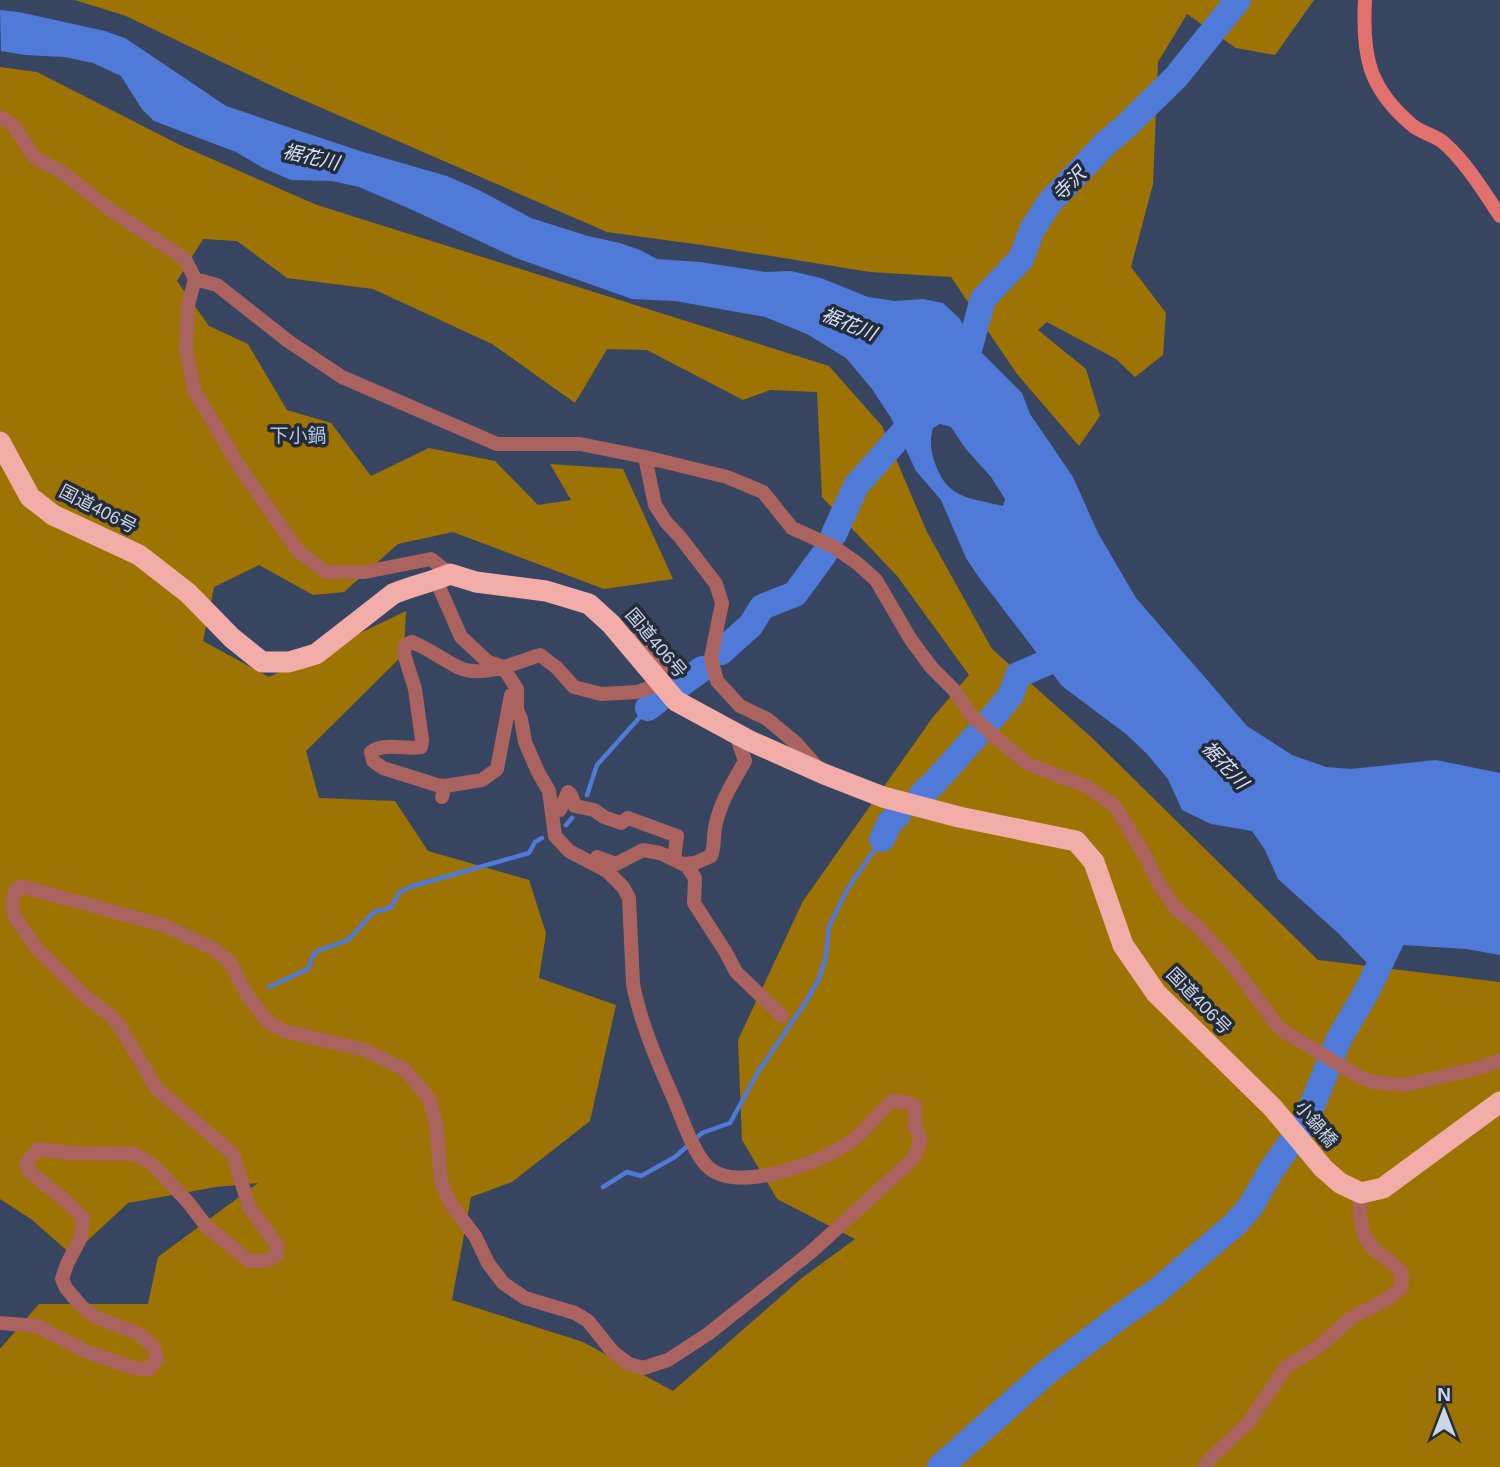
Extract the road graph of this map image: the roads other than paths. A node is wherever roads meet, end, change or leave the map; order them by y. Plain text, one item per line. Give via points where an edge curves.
1 (1365, 0) edge
2 (0, 117) edge
3 (1500, 216) edge
4 (195, 279) junction
5 (0, 442) edge
6 (645, 457) junction
7 (443, 577) junction
8 (639, 632) dead end
9 (503, 667) junction
10 (513, 682) junction
11 (660, 684) junction
12 (736, 734) junction
13 (824, 774) junction
14 (551, 806) junction
15 (582, 858) junction
16 (679, 862) junction
17 (782, 1016) dead end
18 (1500, 1060) edge
19 (1500, 1102) edge
20 (1273, 1108) joint
21 (1361, 1193) junction
22 (0, 1323) edge
23 (1204, 1467) edge

1 - 3 street via 1366,54 1385,97 1414,127 1443,142 1456,155
2 - 4 street via 13,125 35,158 186,259
4 - 6 street via 217,285 342,377 497,444 580,444
4 - 7 street via 188,305 186,348 194,390 298,551 326,572 365,572 431,559
5 - 7 highway, 国道406号 via 30,497 53,515 139,555 262,662 289,663 316,654 393,594
6 - 13 street via 655,505 716,584 722,603 711,658 718,681 740,706 767,719 797,744
6 - 18 street via 727,477 763,492 792,528 834,547 876,580 911,640 971,715 1028,764 1088,787 1115,806 1176,909 1230,962 1276,1024 1293,1038 1372,1082 1405,1085
7 - 9 street via 461,637 488,662
7 - 11 highway, 国道406号 via 547,591 589,604
8 - 11 street via 661,666
9 - 10 street
9 - 10 street via 478,672 461,669 412,642 405,645 421,747 378,747 371,752 373,761 443,791 482,780 497,769
9 - 11 street via 540,654 574,687 601,694 638,692
10 - 14 street via 525,742 549,791
11 - 12 highway, 国道406号 via 676,701
12 - 13 highway, 国道406号
12 - 16 street via 745,761 727,791 711,856 695,863
13 - 20 highway, 国道406号 via 883,797 1076,841 1094,862 1123,945 1156,993
14 - 15 street via 555,836
14 - 16 street via 560,810 568,792 575,806 677,836
15 - 16 street via 594,856 616,864 643,850
15 - 22 street via 607,871 629,898 635,998 661,1070 707,1166 729,1177 764,1177 814,1162 852,1141 891,1102 915,1105 920,1142 913,1159 811,1252 719,1326 668,1360 643,1368 629,1364 612,1352 588,1321 525,1298 503,1283 445,1192 429,1098 404,1069 365,1050 285,1031 268,1022 230,962 212,948 165,926 21,886 12,906 37,949 110,1015 157,1089 233,1154 249,1207 277,1245 277,1255 266,1261 249,1261 240,1255 207,1227 152,1164 134,1154 38,1149 26,1164 30,1172 83,1217 81,1237 62,1279 66,1289 95,1317 137,1333 154,1347 157,1360 149,1369 134,1368 87,1352 37,1326
16 - 17 street via 695,878 694,903 736,972
19 - 21 highway via 1383,1188
20 - 21 highway, 小鍋橋 via 1323,1168
21 - 23 street via 1359,1208 1366,1241 1402,1273 1401,1288 1352,1317 1321,1345 1286,1367 1248,1423

